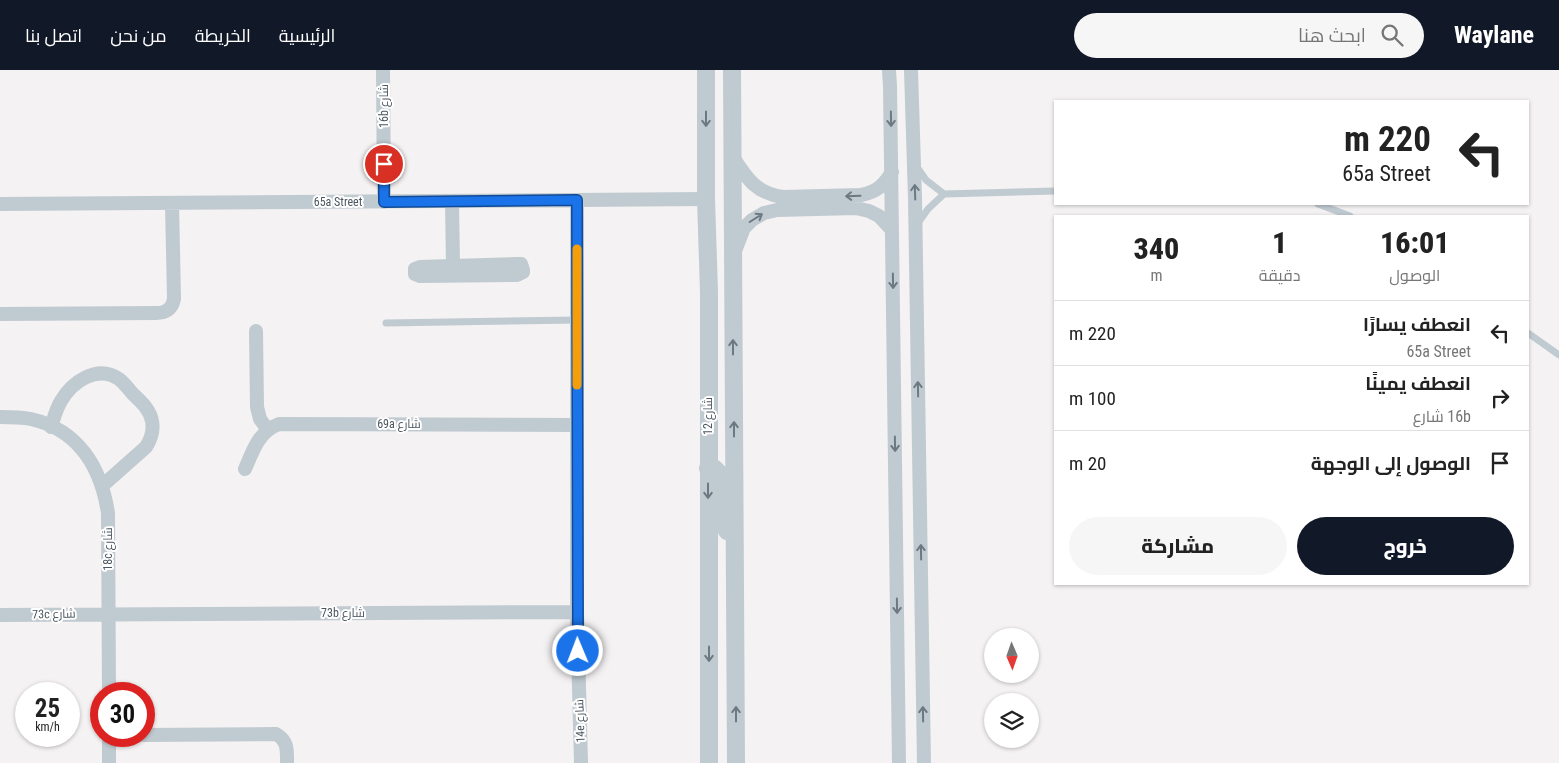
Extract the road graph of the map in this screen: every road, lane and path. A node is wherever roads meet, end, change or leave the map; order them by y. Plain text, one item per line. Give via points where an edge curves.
1 (383, 70) edge
2 (706, 70) edge
3 (732, 70) edge
4 (889, 70) edge
5 (911, 70) edge
6 (733, 157) junction
7 (914, 161) junction
8 (892, 172) junction
9 (1054, 191) edge
10 (944, 194) junction
11 (706, 199) junction
12 (577, 200) junction
13 (452, 201) junction
14 (384, 202) junction
15 (172, 203) junction
16 (0, 204) edge
17 (1321, 205) edge
18 (1347, 215) edge
19 (916, 226) junction
20 (892, 230) junction
21 (733, 259) junction
22 (453, 266) junction
23 (708, 292) junction
24 (0, 314) edge
25 (577, 320) junction
26 (386, 323) dead end
27 (256, 330) dead end
28 (1529, 334) edge
29 (1559, 355) edge
30 (734, 396) junction
31 (0, 417) edge
32 (577, 425) junction
33 (51, 427) junction
34 (268, 430) junction
35 (708, 468) junction
36 (245, 469) dead end
37 (102, 486) junction
38 (735, 547) junction
39 (577, 612) junction
40 (108, 614) junction
41 (0, 615) edge
42 (109, 682) edge
43 (155, 736) edge
44 (109, 747) edge
45 (109, 763) edge
46 (287, 763) edge
47 (581, 763) edge
48 (709, 763) edge
49 (736, 763) edge
50 (899, 763) edge
51 (924, 763) edge

1 - 14 street, 16b شارع
2 -> 11 street, شارع 12
3 - 6 street, شارع 12
4 -> 8 street
5 - 7 street
8 -> 6 street via 880,188 861,196 771,196 750,182
6 - 21 street, شارع 12
7 - 10 lane via 926,180
19 -> 7 street
8 - 20 street
9 - 10 lane
10 - 19 lane
11 - 12 street, 65a Street
11 - 23 street, شارع 12
12 - 13 street, 65a Street
12 - 25 street, 14e شارع
13 - 14 street, 65a Street
13 - 22 street
14 - 15 street, 65a Street
15 - 16 street, 65a Street
15 - 24 street via 174,299 168,310 156,314
17 - 18 lane
51 -> 19 street
21 -> 20 street via 744,228 764,213 777,210 856,208 880,216
20 -> 50 street
30 -> 21 street, شارع 12
22 - 22 street via 420,267 414,272 420,276 508,275 520,274 524,270 521,264
23 - 30 street via 718,324 720,389 724,394
23 - 35 street, شارع 12
25 - 26 lane
25 - 32 street, 14e شارع
27 - 34 street via 256,407
28 - 29 lane
38 -> 30 street, شارع 12
31 - 33 street, 18c شارع via 30,419
32 - 34 street, 69a شارع via 285,424
32 - 39 street, 14e شارع
33 - 37 street, 18c شارع via 78,444 97,471
33 - 37 street via 60,402 70,389 84,378 98,373 118,379 147,408 153,428 150,441
34 - 36 street via 256,443
35 - 38 street via 720,474 724,523
35 -> 48 street, شارع 12
37 - 40 street, 18c شارع via 108,513
49 -> 38 street, شارع 12
39 - 40 street, 73b شارع
39 - 47 street, 14e شارع
40 - 41 street, 73c شارع
40 - 42 street, 18c شارع
43 - 46 street via 276,734 287,746
44 - 45 street

